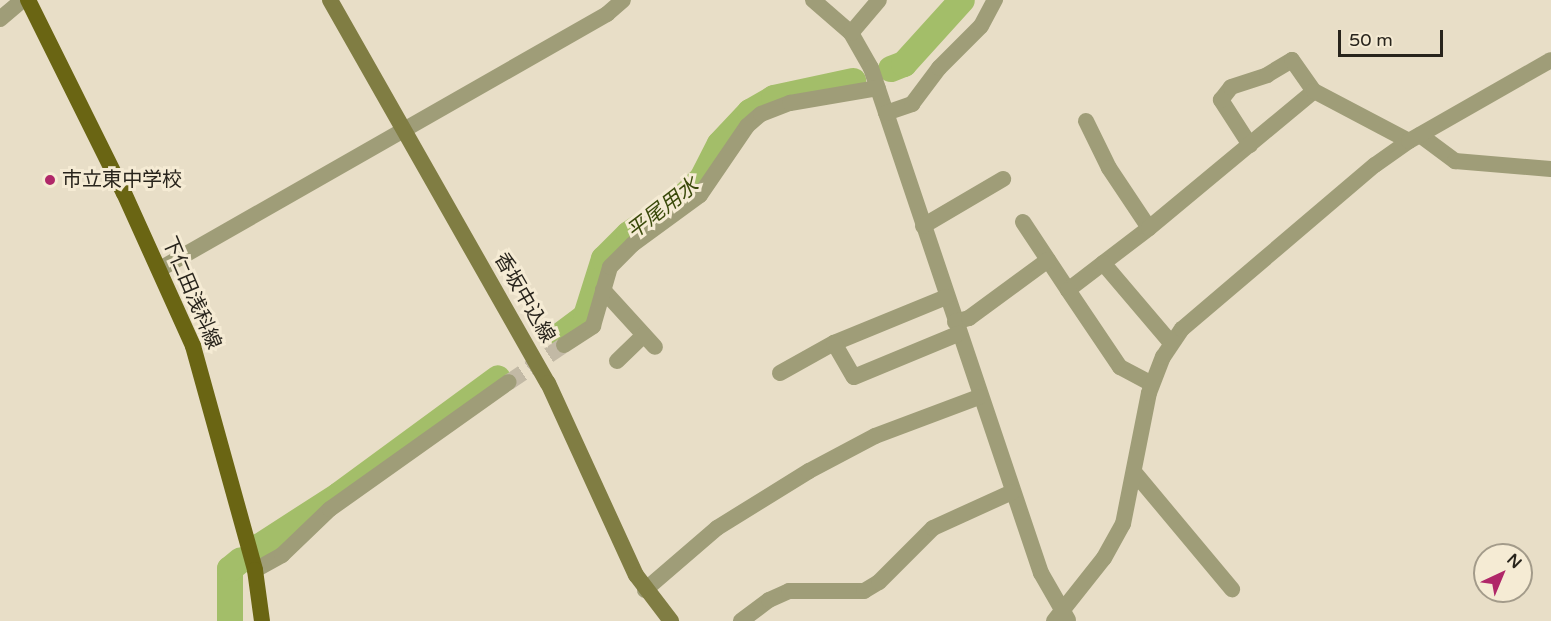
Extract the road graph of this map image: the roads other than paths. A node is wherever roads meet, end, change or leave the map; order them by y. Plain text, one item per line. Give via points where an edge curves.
1 (23, 0) edge
2 (28, 0) edge
3 (330, 0) edge
4 (623, 0) edge
5 (813, 0) edge
6 (879, 0) edge
7 (995, 0) edge
8 (0, 19) edge
9 (851, 33) junction
10 (1551, 60) edge
11 (878, 88) junction
12 (1314, 91) junction
13 (886, 113) junction
14 (1086, 121) dead end
15 (402, 130) junction
16 (1414, 138) junction
17 (1250, 145) junction
18 (1551, 169) edge
19 (1003, 179) dead end
20 (1023, 222) dead end
21 (923, 226) junction
22 (1149, 228) junction
23 (1048, 260) junction
24 (1103, 263) junction
25 (160, 269) junction
26 (603, 290) junction
27 (1068, 290) junction
28 (946, 297) junction
29 (956, 328) junction
30 (834, 343) junction
31 (1171, 343) junction
32 (564, 345) tunnel mouth
33 (617, 361) dead end
34 (780, 373) dead end
35 (509, 382) tunnel mouth
36 (1152, 384) junction
37 (979, 397) junction
38 (1134, 472) junction
39 (1012, 492) junction
40 (255, 570) junction
41 (1232, 589) dead end
42 (645, 590) junction
43 (1061, 618) edge
44 (262, 621) edge
45 (671, 621) edge
46 (741, 621) edge

1 - 8 street
2 - 25 main road, 下仁田浅科線
3 - 15 main road, 香坂中込線
4 - 15 street via 607,14
5 - 9 street
6 - 9 street
7 - 13 street via 981,26 939,68 912,104
9 - 11 street
10 - 16 street
11 - 13 street
11 - 26 street via 790,103 761,114 747,126 700,195 633,244 610,267
12 - 16 street
12 - 17 street
12 - 17 street via 1292,60 1267,75 1230,87 1221,100
13 - 21 street
14 - 22 street via 1110,168
15 - 25 street
15 - 42 main road, 香坂中込線 via 548,383
16 - 18 street via 1455,161
16 - 31 street via 1205,307
17 - 22 street
19 - 21 street
20 - 23 street
21 - 28 street
22 - 24 street
23 - 27 street
23 - 29 street
24 - 27 street
24 - 31 street
25 - 40 main road, 下仁田浅科線 via 193,346
26 - 32 street via 593,326
26 - 33 street via 650,341
27 - 36 street via 1120,367
28 - 29 street
28 - 30 street
29 - 30 street via 854,377
29 - 37 street
30 - 34 street
31 - 36 street
35 - 40 street via 330,509 282,555
36 - 38 street
37 - 39 street
37 - 42 street via 875,436 809,471 717,528
38 - 41 street
38 - 43 street via 1117,537
39 - 43 street
39 - 46 street via 933,528 879,582 864,591 789,591
40 - 44 main road, 下仁田浅科線
42 - 45 main road, 香坂中込線

